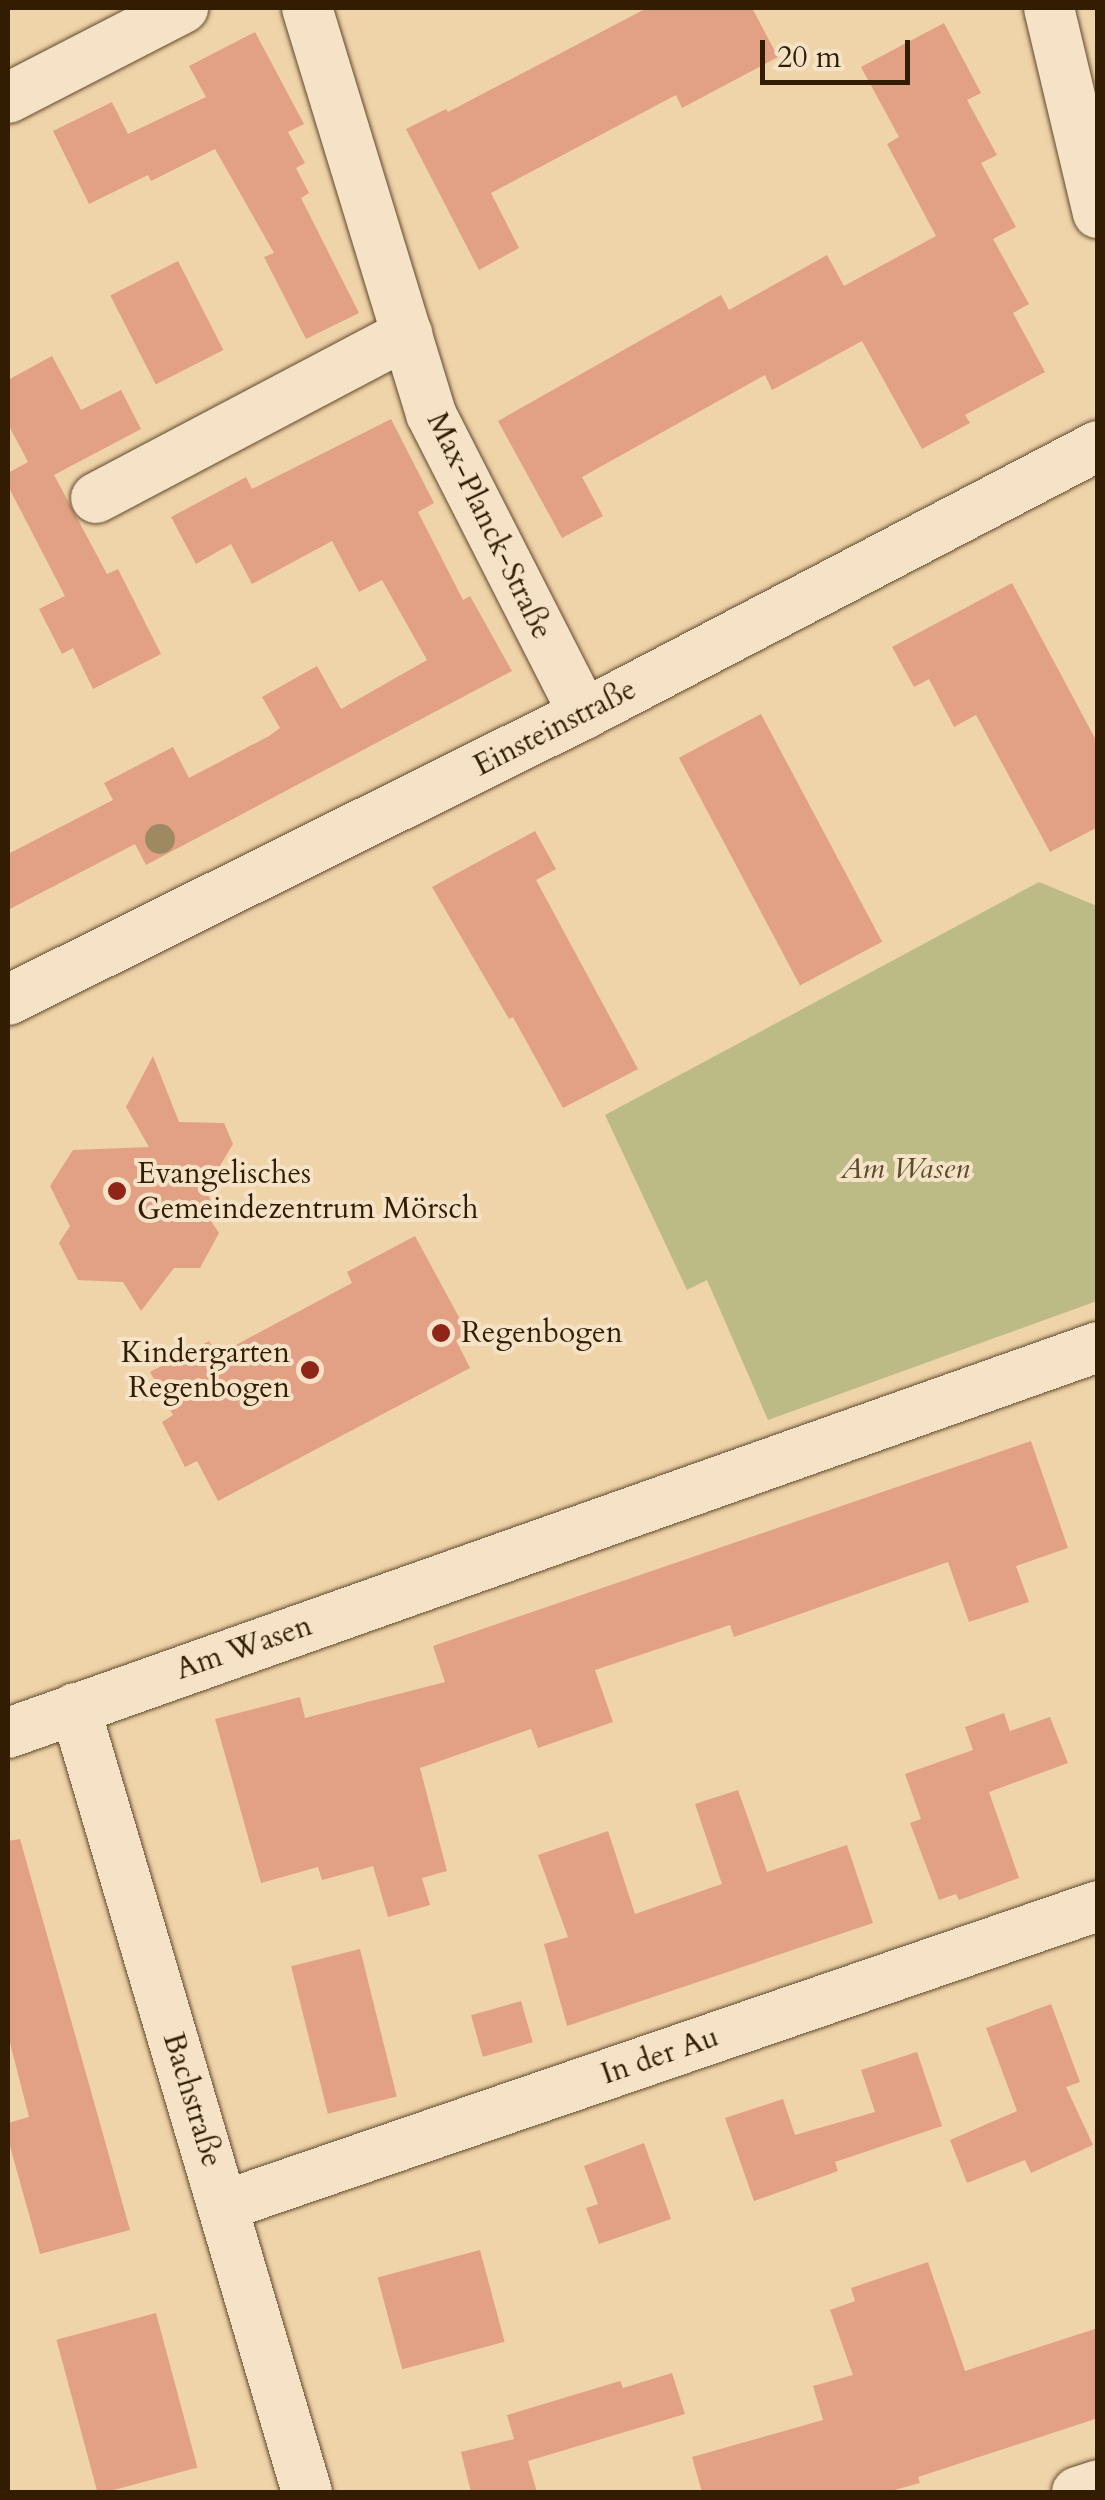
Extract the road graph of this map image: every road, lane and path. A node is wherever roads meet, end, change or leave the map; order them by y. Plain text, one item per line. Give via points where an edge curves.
1 (183, 8) edge
2 (308, 8) edge
3 (1049, 8) edge
4 (8, 98) edge
5 (1098, 213) edge
6 (407, 334) junction
7 (1098, 446) edge
8 (96, 498) dead end
9 (584, 714) junction
10 (8, 1000) edge
11 (1098, 1347) edge
12 (75, 1708) junction
13 (10, 1725) edge
14 (1098, 1906) edge
15 (223, 2206) junction
16 (1098, 2485) edge
17 (307, 2492) edge
18 (1077, 2492) edge

1 - 4 street
2 - 6 street, Max-Planck-Straße
3 - 5 street
6 - 8 street
6 - 9 street, Max-Planck-Straße via 431,414
7 - 9 street, Einsteinstraße
9 - 10 street, Einsteinstraße
11 - 12 street, Am Wasen
12 - 13 street, Am Wasen
12 - 15 street, Bachstraße
14 - 15 street, In der Au
15 - 17 street, Bachstraße
16 - 18 street

